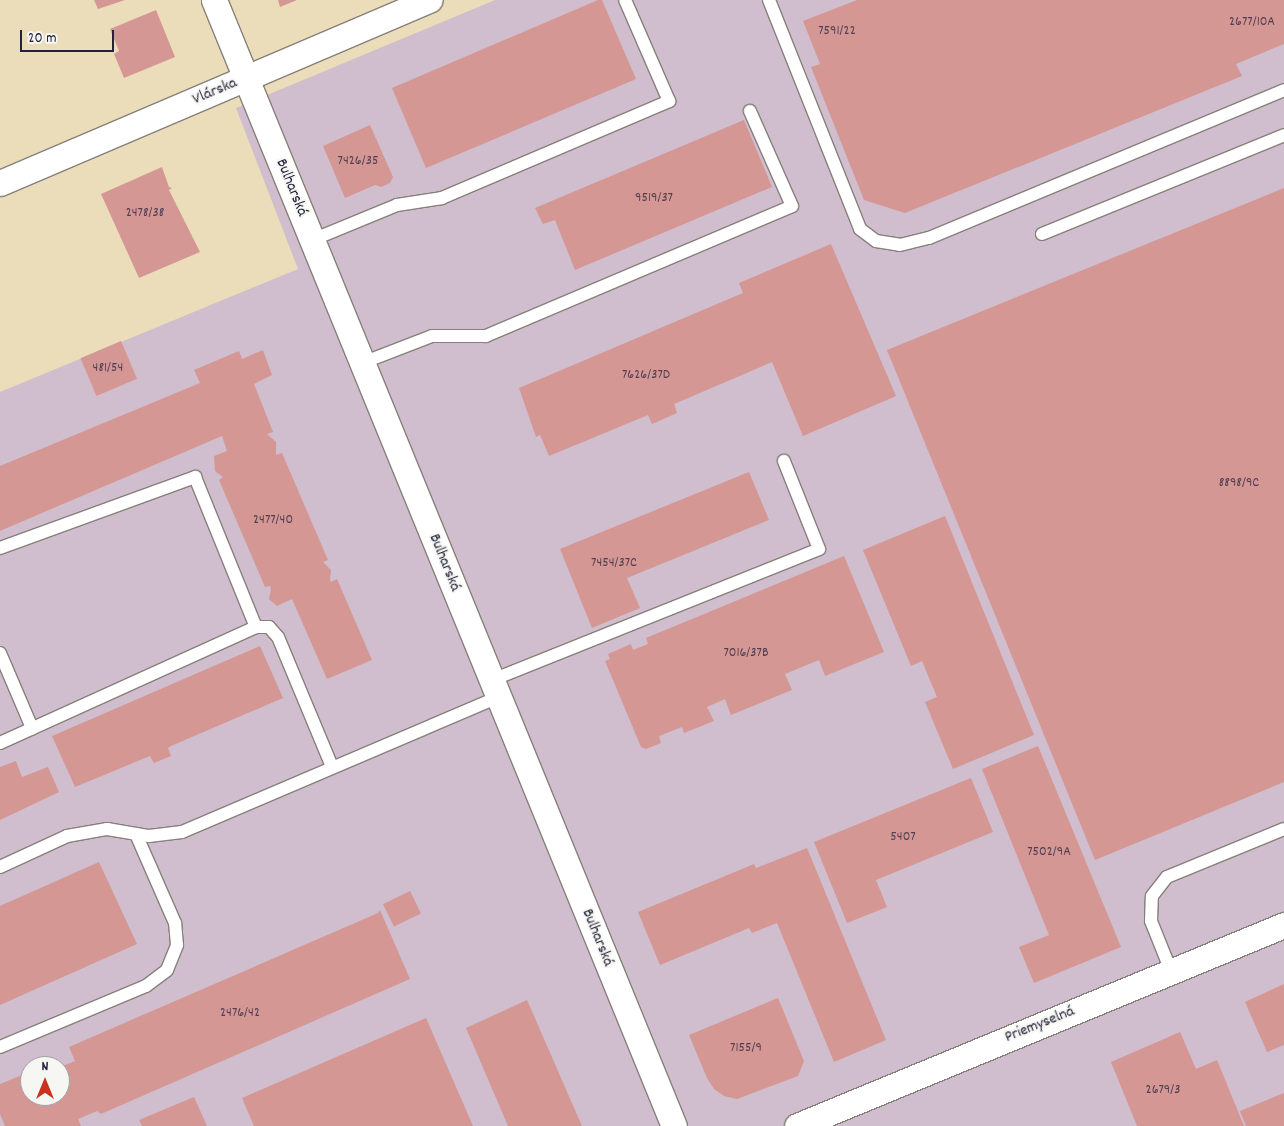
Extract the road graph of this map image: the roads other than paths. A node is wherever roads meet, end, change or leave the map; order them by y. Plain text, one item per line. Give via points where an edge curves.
1 (214, 0) edge
2 (430, 0) edge
3 (625, 0) edge
4 (769, 0) edge
5 (246, 79) junction
6 (1284, 90) edge
7 (750, 111) dead end
8 (1284, 135) edge
9 (0, 183) edge
10 (1042, 234) dead end
11 (312, 240) junction
12 (362, 364) junction
13 (784, 461) dead end
14 (0, 548) edge
15 (256, 627) junction
16 (0, 653) edge
17 (495, 689) junction
18 (32, 728) junction
19 (0, 743) edge
20 (332, 767) junction
21 (1284, 829) edge
22 (136, 834) junction
23 (0, 867) edge
24 (1284, 925) edge
25 (1171, 971) junction
26 (0, 1047) edge
27 (674, 1126) edge
28 (797, 1126) edge

1 - 5 street, Bulharská
2 - 5 street, Vlárska
3 - 11 lane via 669,101 442,198 397,205
4 - 6 lane via 860,229 876,241 900,245 929,238
5 - 9 street, Vlárska
5 - 11 street, Bulharská
7 - 12 lane via 792,206 486,336 432,336
8 - 10 lane
11 - 12 street, Bulharská
12 - 17 street, Bulharská
13 - 17 lane via 819,549
14 - 15 lane via 195,477
15 - 18 lane
15 - 20 lane via 268,627 278,637
16 - 18 lane
17 - 20 lane
17 - 27 street, Bulharská
18 - 19 lane
20 - 22 lane via 182,832 149,836
21 - 25 lane via 1167,877 1152,896 1151,921
22 - 23 lane via 107,829 67,836
22 - 26 lane via 174,923 177,945 167,970 146,986
24 - 25 street, Priemyselná
25 - 28 street, Priemyselná

